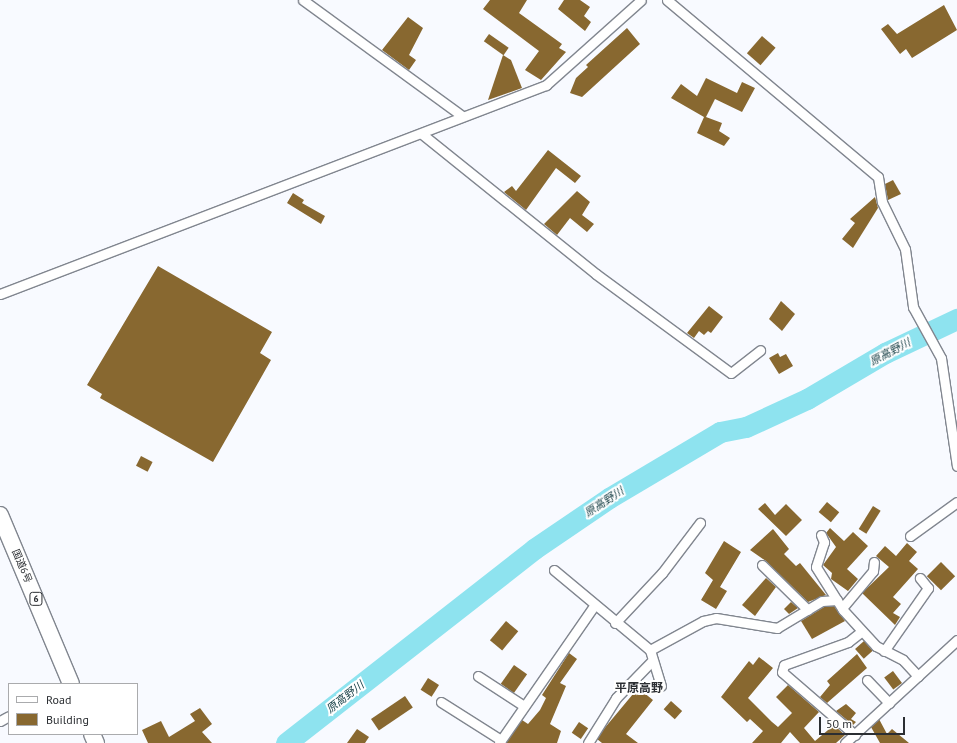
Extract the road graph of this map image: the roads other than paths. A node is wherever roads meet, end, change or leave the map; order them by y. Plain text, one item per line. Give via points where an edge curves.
1 (303, 0) edge
2 (641, 0) edge
3 (667, 0) edge
4 (462, 116) junction
5 (422, 134) junction
6 (0, 294) edge
7 (760, 350) dead end
8 (957, 466) edge
9 (957, 502) edge
10 (0, 515) edge
11 (700, 523) dead end
12 (821, 535) dead end
13 (910, 536) dead end
14 (874, 562) dead end
15 (762, 565) dead end
16 (554, 570) dead end
17 (920, 578) dead end
18 (837, 600) junction
19 (594, 606) junction
20 (842, 608) junction
21 (808, 610) junction
22 (615, 623) junction
23 (861, 632) junction
24 (957, 640) edge
25 (650, 650) junction
26 (884, 651) junction
27 (652, 661) junction
28 (478, 676) dead end
29 (918, 676) junction
30 (868, 680) dead end
31 (67, 682) edge
32 (661, 686) dead end
33 (441, 702) dead end
34 (889, 703) junction
35 (524, 706) junction
36 (851, 740) edge
37 (500, 741) edge
38 (588, 743) edge

1 - 4 street
2 - 4 street via 546,85
3 - 8 street via 878,177 882,202 905,249 913,307 941,358
4 - 5 street
5 - 6 street
5 - 7 street via 596,274 731,373 747,357
9 - 13 street
10 - 31 highway, 国道6号 / 6
11 - 22 street via 662,573
12 - 18 street via 824,542 816,567
14 - 20 street via 873,571
15 - 21 street
16 - 19 street
17 - 26 street via 928,588
18 - 20 street
18 - 21 street via 822,601
19 - 22 street
19 - 35 street
20 - 23 street
21 - 25 street via 788,624 768,629 716,618
22 - 25 street
23 - 26 street
23 - 36 street via 848,642 784,665 782,672
24 - 29 street
25 - 27 street
26 - 29 street via 903,660
27 - 32 street
27 - 38 street via 616,698
28 - 35 street
29 - 34 street
30 - 34 street
33 - 37 street
34 - 36 street
35 - 37 street

